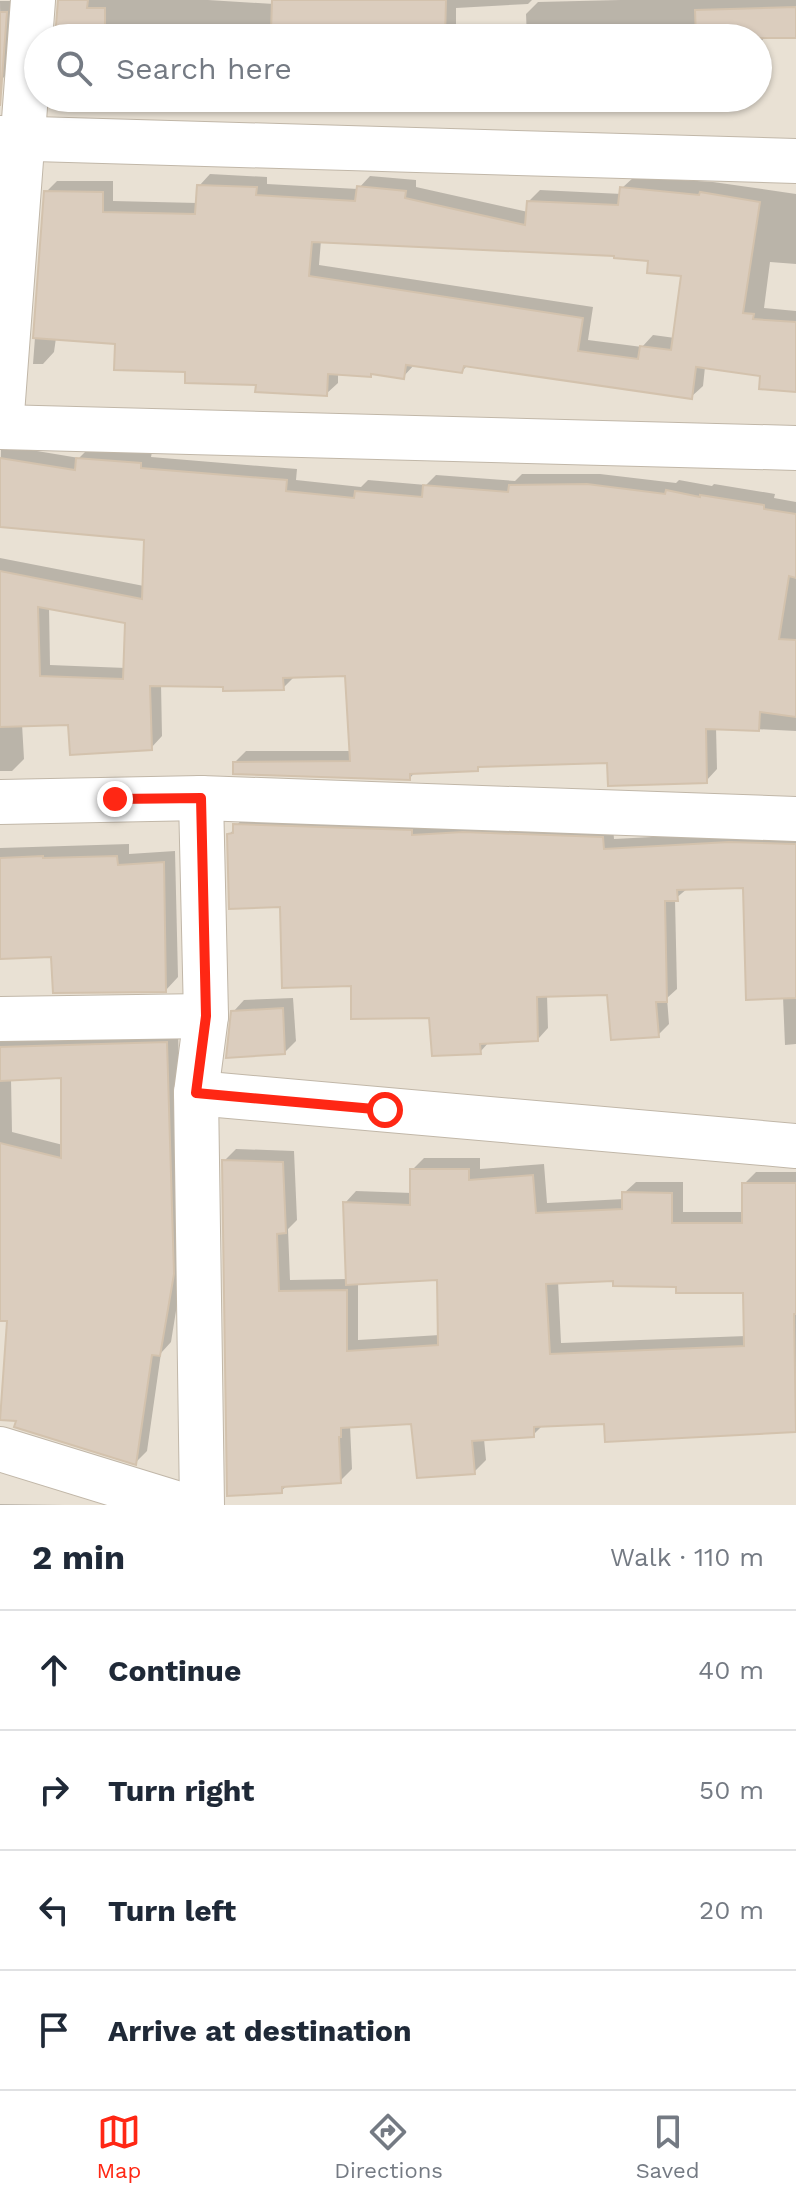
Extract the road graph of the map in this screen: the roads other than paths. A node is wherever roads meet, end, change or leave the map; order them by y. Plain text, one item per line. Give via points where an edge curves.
1 (33, 0) edge
2 (29, 24) edge
3 (24, 60) edge
4 (12, 139) edge
5 (796, 161) edge
6 (0, 427) edge
7 (796, 448) edge
8 (201, 798) junction
9 (0, 802) edge
10 (796, 819) edge
11 (206, 1016) junction
12 (0, 1019) edge
13 (196, 1093) junction
14 (796, 1146) edge
15 (0, 1449) edge
16 (182, 1505) edge
17 (202, 1505) edge

1 - 2 street
3 - 4 street
4 - 5 street
4 - 6 street
6 - 7 street
8 - 9 street
8 - 10 street
8 - 11 street
11 - 12 street
11 - 13 street
13 - 14 street
13 - 17 street
15 - 16 street

